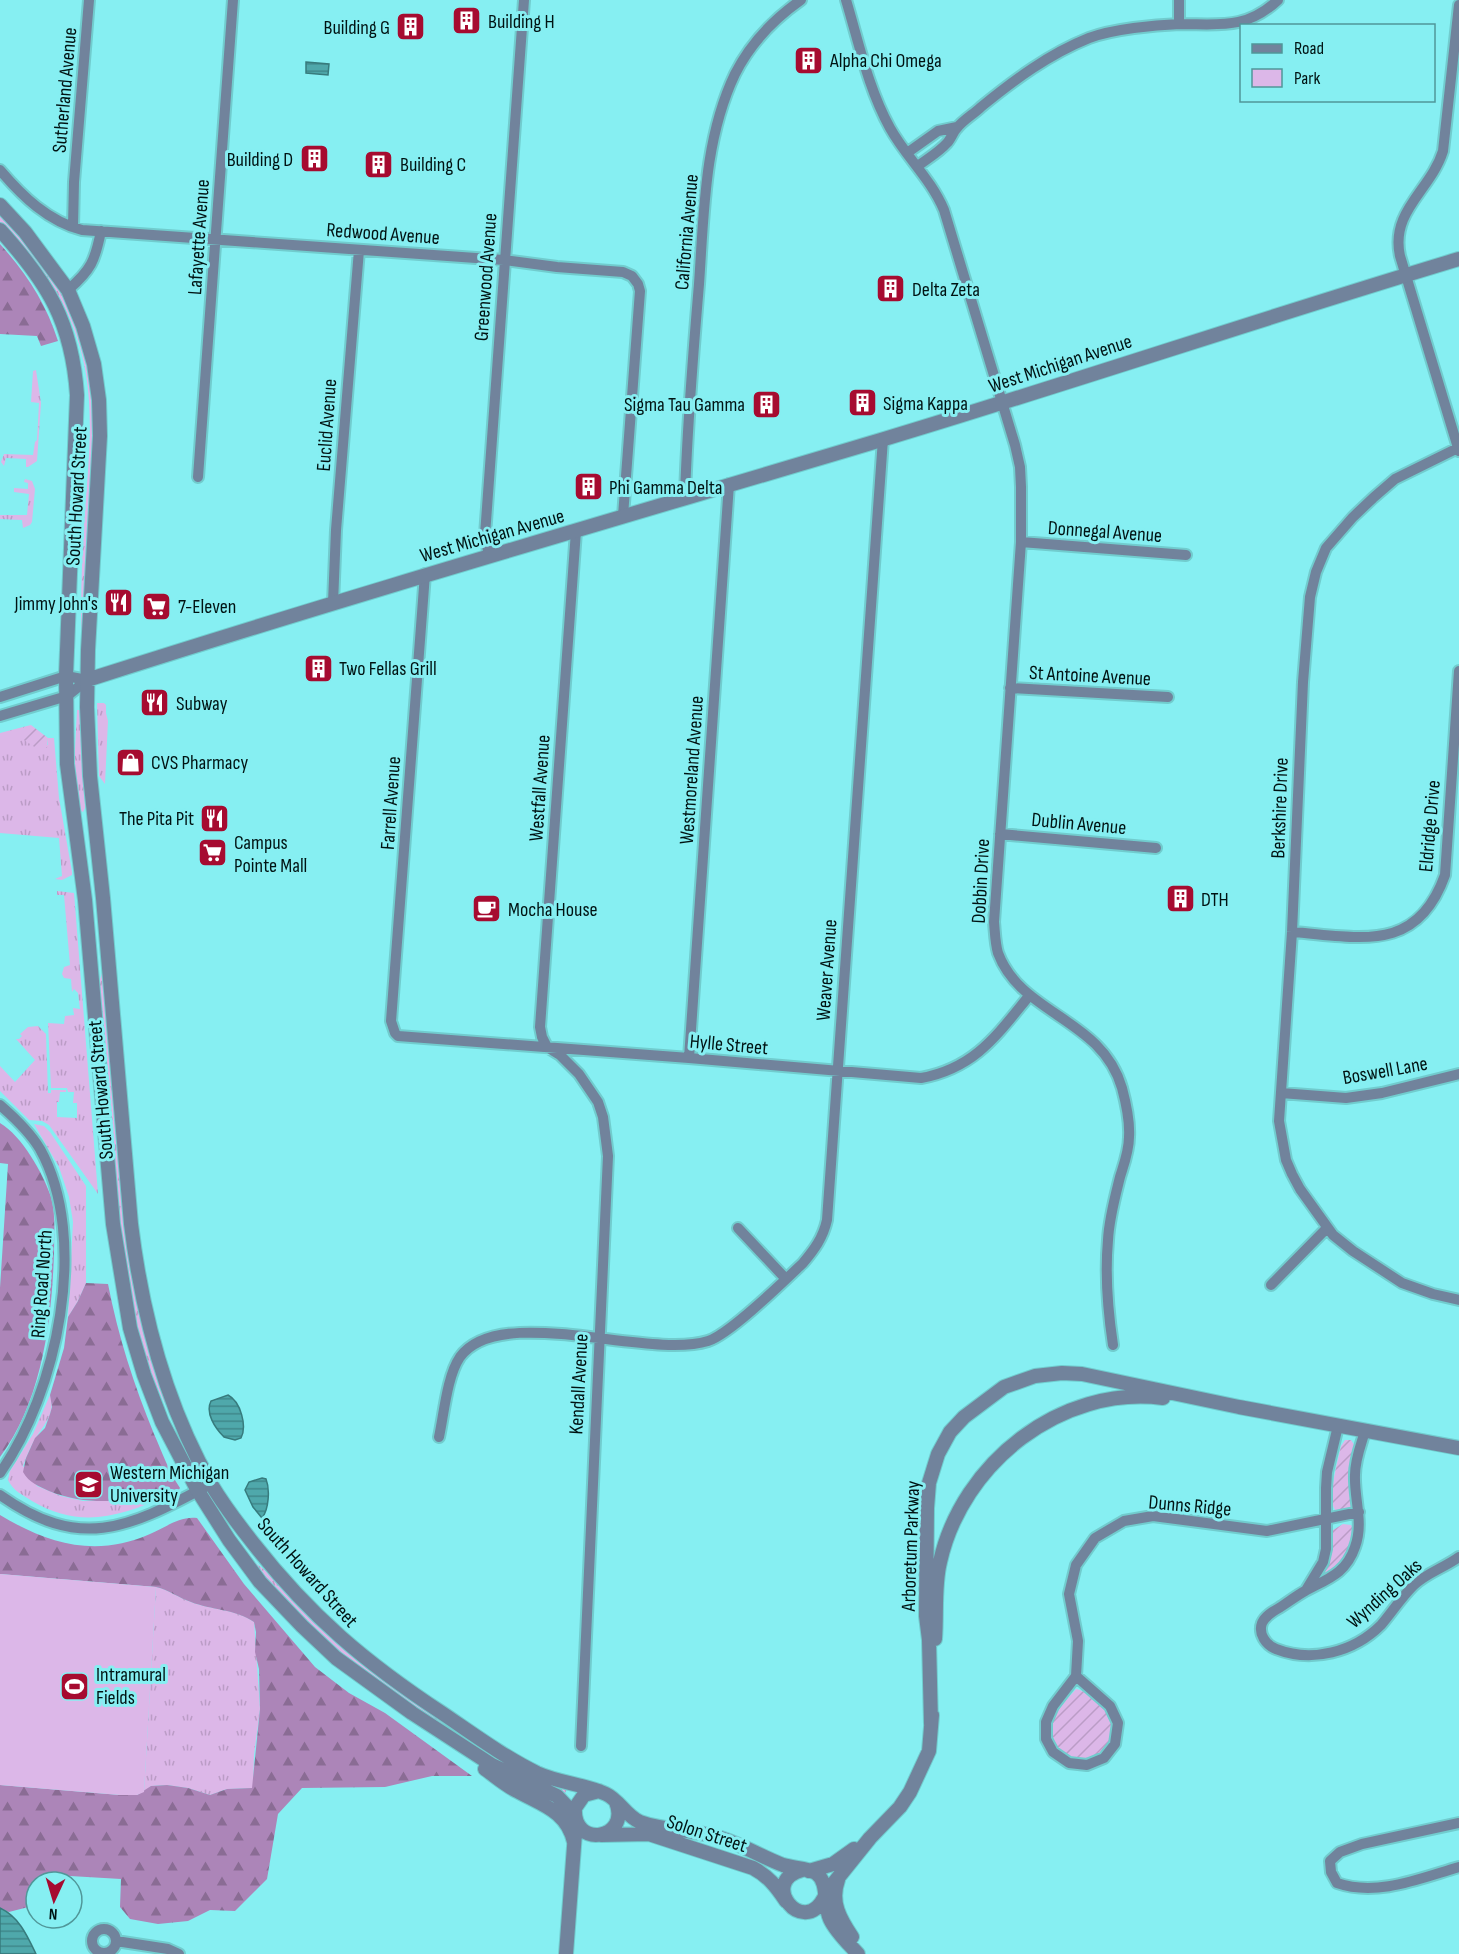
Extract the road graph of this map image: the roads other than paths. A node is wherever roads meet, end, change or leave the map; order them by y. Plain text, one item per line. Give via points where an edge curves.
1 (89, 0) edge
2 (233, 0) edge
3 (524, 0) edge
4 (801, 0) edge
5 (846, 0) edge
6 (1179, 0) edge
7 (1278, 0) edge
8 (1459, 5) edge
9 (1179, 24) junction
10 (957, 127) junction
11 (907, 153) junction
12 (918, 166) junction
13 (0, 170) edge
14 (0, 205) edge
15 (73, 227) junction
16 (0, 230) edge
17 (101, 231) junction
18 (216, 239) junction
19 (359, 250) junction
20 (1459, 259) edge
21 (504, 260) junction
22 (1407, 275) junction
23 (68, 290) junction
24 (1002, 402) junction
25 (882, 439) junction
26 (1459, 449) edge
27 (198, 477) dead end
28 (729, 484) junction
29 (685, 497) junction
30 (623, 516) junction
31 (576, 531) junction
32 (1021, 542) junction
33 (1186, 555) dead end
34 (489, 556) junction
35 (425, 574) junction
36 (333, 603) junction
37 (1459, 671) edge
38 (66, 676) junction
39 (87, 680) junction
40 (1010, 688) junction
41 (67, 696) junction
42 (0, 697) edge
43 (1168, 697) dead end
44 (0, 716) edge
45 (95, 818) junction
46 (74, 820) junction
47 (1000, 834) junction
48 (1155, 848) dead end
49 (1292, 932) junction
50 (1029, 996) junction
51 (395, 1033) joint
52 (547, 1047) junction
53 (689, 1058) junction
54 (837, 1071) junction
55 (1459, 1074) edge
56 (1281, 1093) junction
57 (0, 1105) edge
58 (738, 1228) dead end
59 (1327, 1228) junction
60 (786, 1279) junction
61 (1271, 1285) dead end
62 (1459, 1300) edge
63 (598, 1336) junction
64 (1113, 1345) dead end
65 (1239, 1407) junction
66 (1338, 1426) junction
67 (1365, 1431) junction
68 (439, 1437) dead end
69 (1459, 1448) edge
70 (0, 1473) edge
71 (211, 1484) junction
72 (198, 1491) junction
73 (0, 1495) edge
74 (1359, 1512) junction
75 (1326, 1519) junction
76 (1459, 1557) edge
77 (1306, 1590) junction
78 (1076, 1676) junction
79 (412, 1713) junction
80 (931, 1724) junction
81 (581, 1746) dead end
82 (598, 1791) junction
83 (616, 1802) junction
84 (576, 1819) junction
85 (1459, 1823) edge
86 (601, 1835) junction
87 (870, 1838) junction
88 (574, 1842) junction
89 (1459, 1867) edge
90 (805, 1870) junction
91 (840, 1876) junction
92 (824, 1896) junction
93 (786, 1901) junction
94 (116, 1941) dead end
95 (179, 1954) edge
96 (566, 1954) edge
97 (858, 1954) edge
98 (862, 1954) edge

1 - 15 street, Sutherland Avenue
2 - 18 street, Lafayette Avenue
3 - 21 street, Greenwood Avenue
4 - 29 street, California Avenue via 763,33 748,52 726,96 712,147
5 - 11 street, Dobbin Drive via 880,106
6 - 9 street
7 - 9 street via 1241,23
8 - 22 street via 1443,151 1436,171 1408,208 1399,231 1399,250
9 - 10 street via 1115,31 1069,47 1022,75
10 - 11 street via 938,131
10 - 12 street via 948,143
11 - 12 street, Dobbin Drive
12 - 24 street, Dobbin Drive via 944,210
13 - 15 street, Redwood Avenue via 37,208
14 - 23 street, South Howard Street
15 - 17 street, Redwood Avenue
16 - 38 street, South Howard Street via 44,283 67,335 74,363 76,413
17 - 18 street, Redwood Avenue
17 - 23 street via 92,265
18 - 19 street, Redwood Avenue
18 - 27 street, Lafayette Avenue
19 - 21 street, Redwood Avenue
19 - 36 street, Euclid Avenue
20 - 22 street, West Michigan Avenue
21 - 30 street, Redwood Avenue via 624,272 638,284 639,327
21 - 34 street, Greenwood Avenue via 484,535
22 - 24 street, West Michigan Avenue
22 - 26 street
23 - 39 street, South Howard Street via 94,364 99,400
24 - 25 street, West Michigan Avenue
24 - 32 street, Dobbin Drive via 1020,467
25 - 28 street, West Michigan Avenue
25 - 54 street, Weaver Avenue
26 - 49 street, Berkshire Drive via 1395,479 1326,548 1316,572 1310,597 1303,682
28 - 29 street, West Michigan Avenue
28 - 53 street, Westmoreland Avenue
29 - 30 street, West Michigan Avenue
30 - 31 street, West Michigan Avenue
31 - 34 street, West Michigan Avenue
31 - 52 street, Westfall Avenue via 540,1027
32 - 33 street, Donnegal Avenue
32 - 40 street, Dobbin Drive
34 - 35 street, West Michigan Avenue
35 - 36 street, West Michigan Avenue
35 - 51 street, Farrell Avenue via 391,1021
36 - 39 street, West Michigan Avenue
37 - 49 street, Eldridge Drive via 1445,874 1433,903 1413,923 1389,934 1358,937
38 - 39 street, West Michigan Avenue
38 - 41 street, South Howard Street
38 - 42 street, West Michigan Avenue
39 - 41 street, West Michigan Avenue
39 - 45 street, South Howard Street
40 - 43 street, St Antoine Avenue
40 - 47 street, Dobbin Drive
41 - 44 street, West Michigan Avenue
41 - 46 street, South Howard Street via 67,764
45 - 46 street
45 - 71 street, South Howard Street via 137,1272 165,1378
46 - 72 street, South Howard Street via 85,900 113,1224 130,1328 162,1422
47 - 48 street, Dublin Avenue
47 - 50 street, Dobbin Drive via 996,947 1010,974
49 - 56 street, Berkshire Drive
50 - 54 street, Hylle Street via 992,1042 949,1071 921,1078
50 - 64 street, Dobbin Drive via 1086,1033 1105,1054 1122,1087 1129,1137 1108,1240
51 - 52 street, Hylle Street via 412,1038
52 - 53 street, Hylle Street
52 - 63 street, Kendall Avenue via 579,1074 603,1117 608,1156
53 - 54 street, Hylle Street
54 - 60 street, Weaver Avenue via 827,1221 813,1252
55 - 56 street, Boswell Lane via 1346,1098
56 - 59 street, Berkshire Drive via 1280,1121 1286,1160
57 - 70 street, Ring Road North via 32,1137 50,1170 64,1221 64,1275 50,1367 27,1428
58 - 60 street
59 - 61 street
59 - 62 street, Berkshire Drive via 1353,1251 1402,1283
60 - 63 street, Weaver Avenue via 723,1333 705,1342 667,1346
63 - 68 street, Weaver Avenue via 504,1334 473,1345 454,1368
63 - 81 street, Kendall Avenue
65 - 66 street, Arboretum Parkway
65 - 80 street, Arboretum Parkway via 1147,1396 1110,1399 1076,1408 1046,1422 995,1460 960,1509 940,1562
65 - 80 street, Arboretum Parkway via 1092,1376 1047,1374 1004,1387 964,1417 950,1432 928,1484 926,1616
66 - 67 street, Arboretum Parkway
66 - 75 street, Wynding Oaks via 1327,1472
67 - 69 street, Arboretum Parkway
67 - 74 street, Wynding Oaks via 1354,1477
71 - 72 street
71 - 82 street, South Howard Street via 276,1572 355,1651 402,1687 509,1757 547,1777
72 - 73 street via 139,1520 89,1530 44,1520
72 - 79 street, South Howard Street via 260,1582 302,1626 336,1659
74 - 75 street, Dunns Ridge
74 - 77 street, Wynding Oaks via 1358,1537 1348,1561 1328,1581
75 - 77 street, Wynding Oaks via 1323,1562
75 - 78 street, Dunns Ridge via 1267,1532 1153,1516 1124,1521 1095,1538 1076,1565 1069,1594 1077,1641
76 - 77 street, Wynding Oaks via 1413,1586 1381,1625 1362,1641 1328,1653 1283,1651 1266,1642 1261,1633 1267,1616
78 - 78 street via 1110,1706 1118,1723 1115,1744 1104,1758 1087,1765 1069,1763 1053,1752 1046,1739 1046,1722
79 - 84 street, South Howard Street via 492,1765 557,1796
79 - 88 street via 508,1786 554,1811 569,1826
80 - 87 street, Arboretum Parkway via 929,1751 916,1782 900,1807
82 - 83 street
82 - 84 street via 584,1795 575,1808
83 - 86 street via 617,1822
83 - 90 street, Solon Street via 643,1823 718,1837
84 - 86 street via 587,1833
84 - 88 street
85 - 89 street via 1391,1836 1340,1852 1330,1861 1337,1883 1351,1888 1396,1885
86 - 93 street, Solon Street via 649,1834 753,1868 772,1881
87 - 90 street, Arboretum Parkway via 833,1864
87 - 91 street, Arboretum Parkway
88 - 96 street
90 - 92 street via 821,1878
90 - 93 street via 786,1881
91 - 92 street, Arboretum Parkway
91 - 98 street via 835,1888 836,1905
92 - 93 street via 821,1904 809,1911 795,1910
92 - 97 street via 830,1921
94 - 95 street

